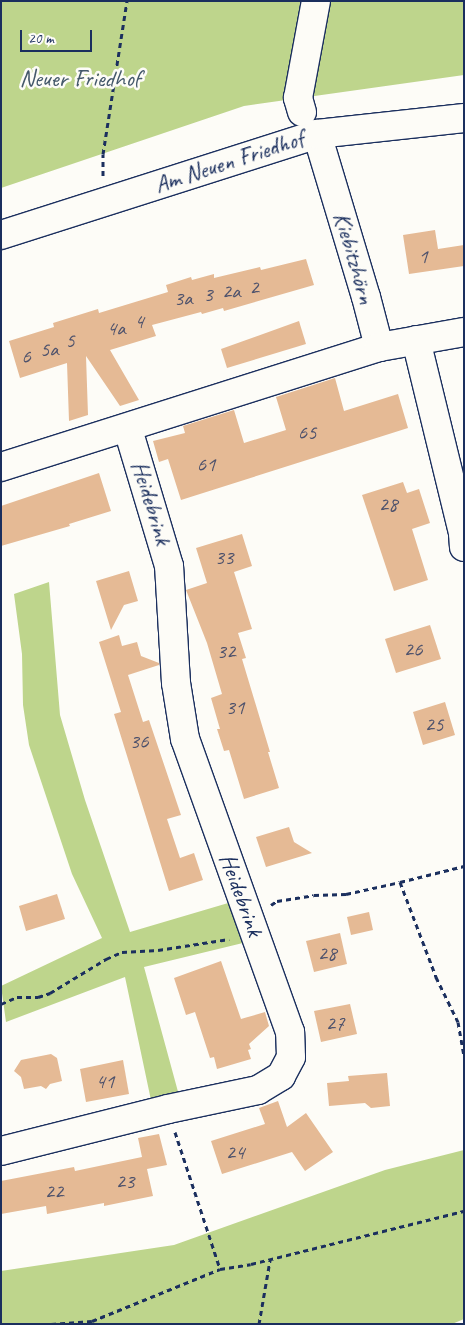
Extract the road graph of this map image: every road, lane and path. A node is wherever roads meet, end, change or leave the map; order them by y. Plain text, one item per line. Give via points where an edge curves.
1 (127, 1) edge
2 (316, 1) edge
3 (302, 112) dead end
4 (464, 118) edge
5 (317, 134) junction
6 (103, 176) dead end
7 (1, 235) edge
8 (464, 332) edge
9 (416, 340) junction
10 (379, 348) junction
11 (128, 429) junction
12 (1, 467) edge
13 (464, 547) edge
14 (464, 866) edge
15 (400, 882) junction
16 (252, 924) junction
17 (1, 1004) edge
18 (464, 1055) edge
19 (168, 1109) junction
20 (1, 1151) edge
21 (464, 1211) edge
22 (270, 1260) junction
23 (220, 1269) junction
24 (50, 1324) edge
25 (259, 1324) edge

1 - 6 path via 103,154
2 - 3 street via 298,98
4 - 5 street, Am Neuen Friedhof
5 - 7 street, Am Neuen Friedhof
5 - 10 street, Kiebitzhörn
8 - 9 street
9 - 10 street
9 - 13 street
10 - 11 street, Heidebrink
11 - 12 street, Heidebrink
11 - 16 street, Heidebrink via 169,566 176,684 185,739
14 - 15 path
15 - 16 path via 346,894 277,901
15 - 18 path via 436,977 458,1022
16 - 17 path via 240,937 122,952 50,993 38,997 17,997
16 - 19 street, Heidebrink via 290,1032 291,1057 280,1076 258,1090
19 - 20 street, Heidebrink
19 - 23 path
21 - 22 path
22 - 23 path
22 - 25 path
23 - 24 path via 92,1321

